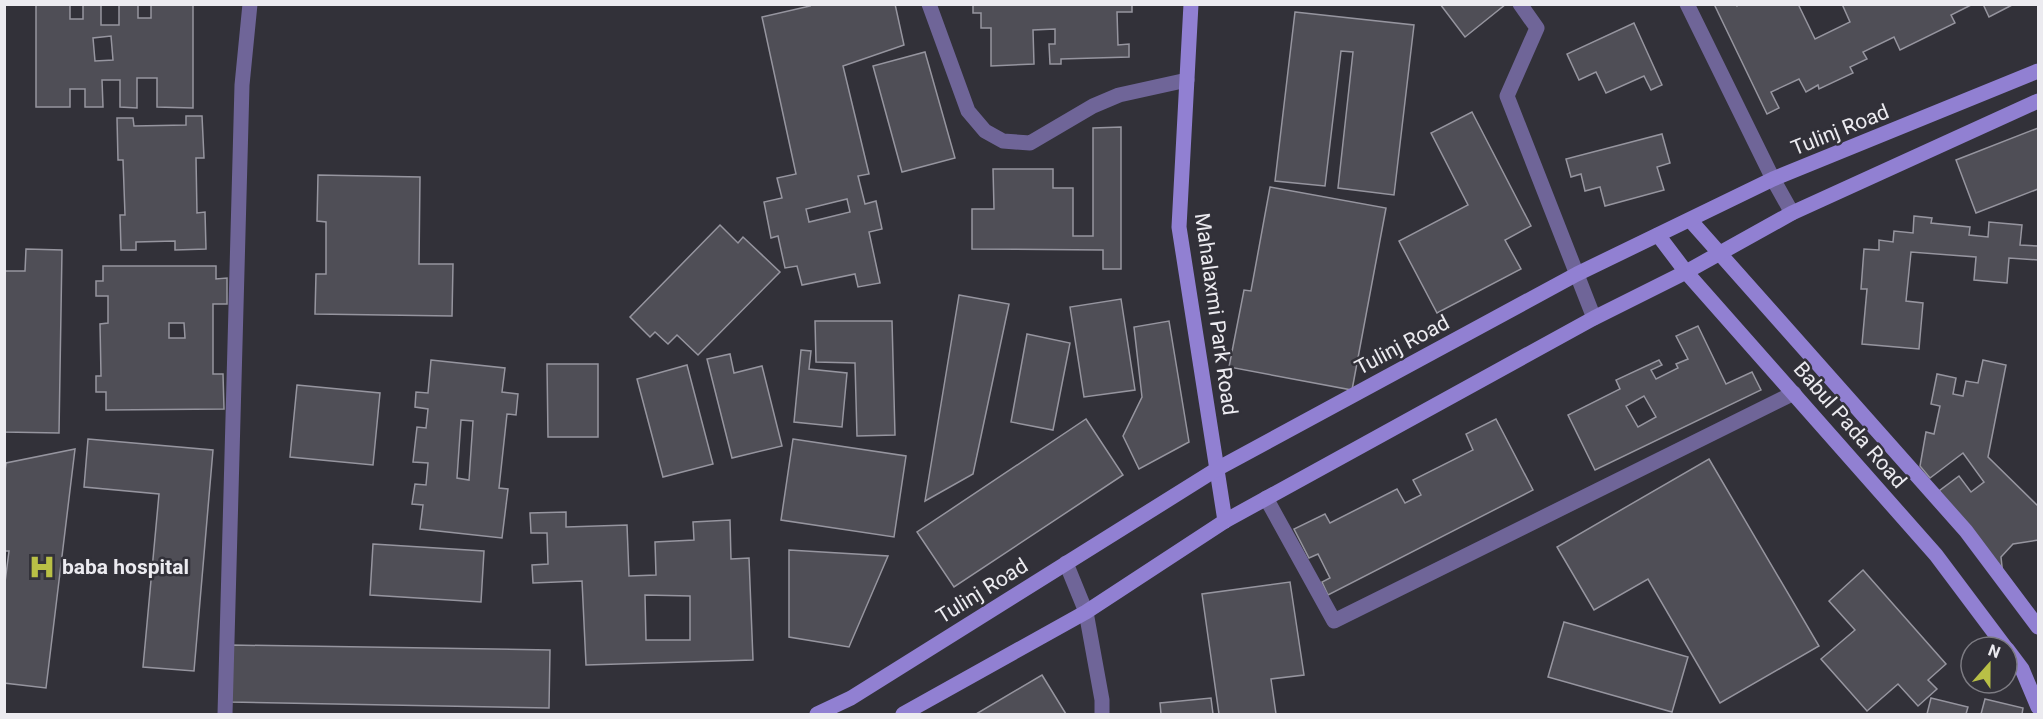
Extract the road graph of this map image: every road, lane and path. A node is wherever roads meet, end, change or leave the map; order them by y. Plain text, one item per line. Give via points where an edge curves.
1 (250, 4) edge
2 (928, 4) edge
3 (1191, 4) edge
4 (1520, 4) edge
5 (1687, 4) edge
6 (2038, 71) edge
7 (1187, 80) junction
8 (2038, 101) edge
9 (1773, 179) junction
10 (1791, 213) junction
11 (1690, 220) junction
12 (1658, 235) junction
13 (1719, 253) junction
14 (1686, 272) junction
15 (1577, 274) junction
16 (1594, 318) junction
17 (1794, 393) junction
18 (1217, 469) junction
19 (1266, 498) junction
20 (1225, 521) junction
21 (1066, 563) junction
22 (1086, 612) junction
23 (2038, 627) edge
24 (1996, 635) edge
25 (2019, 665) edge
26 (2038, 707) edge
27 (225, 714) edge
28 (817, 714) edge
29 (903, 714) edge
30 (1102, 714) edge

1 - 27 street via 242,85
2 - 7 street via 968,111 985,131 1003,141 1030,143 1119,95
3 - 7 main road, Mahalaxmi Park Road
4 - 15 street via 1537,28 1507,96
5 - 9 street
6 - 9 main road, Tulinj Road
7 - 18 main road, Mahalaxmi Park Road via 1179,227
8 - 10 main road
9 - 10 street
9 - 11 main road, Tulinj Road
10 - 13 main road
11 - 12 main road, Tulinj Road
11 - 13 main road, Babul Pada Road
12 - 14 main road, Babul Pada Road
12 - 15 main road, Tulinj Road
13 - 14 main road
13 - 23 main road, Babul Pada Road via 1966,531
14 - 16 main road
14 - 17 main road, Babul Pada Road
15 - 16 street
15 - 18 main road, Tulinj Road
16 - 19 main road
17 - 19 street via 1335,621
17 - 24 main road, Babul Pada Road via 1936,555
18 - 20 main road, Mahalaxmi Park Road
18 - 21 main road, Tulinj Road
19 - 20 main road
20 - 22 main road
21 - 22 street
21 - 28 main road, Tulinj Road via 851,698
22 - 29 main road
22 - 30 street
25 - 26 main road, Babul Pada Road

